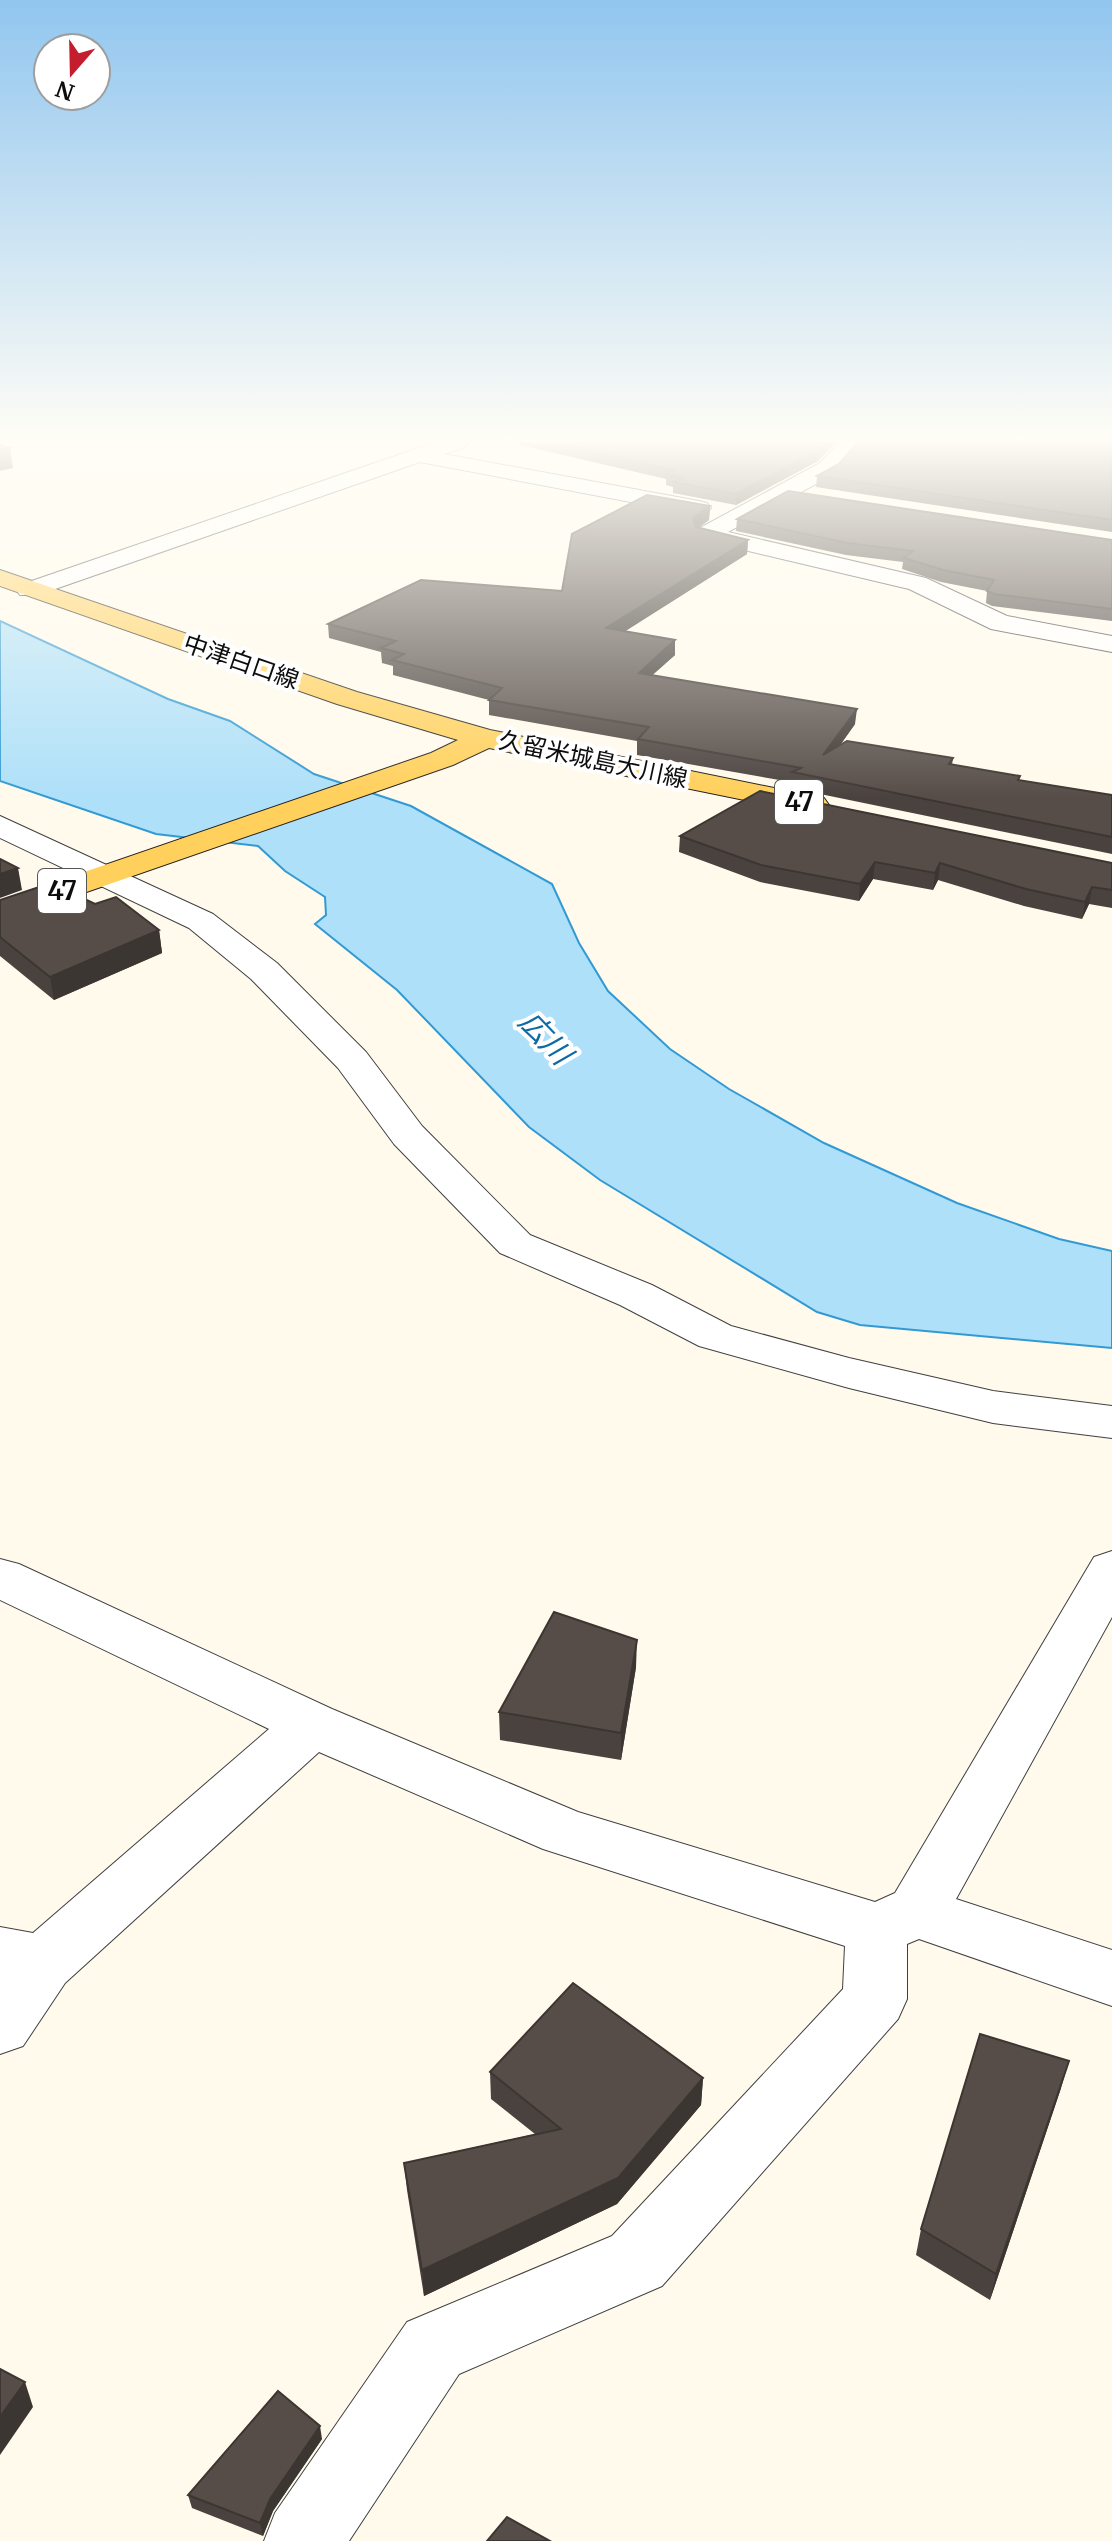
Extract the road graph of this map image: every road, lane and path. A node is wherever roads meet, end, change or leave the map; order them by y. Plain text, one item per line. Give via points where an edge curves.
1 (115, 561) edge
2 (820, 561) edge
3 (0, 578) edge
4 (29, 590) junction
5 (1112, 644) edge
6 (485, 738) junction
7 (846, 812) edge
8 (0, 826) edge
9 (114, 873) junction
10 (0, 912) edge
11 (1112, 1422) edge
12 (1112, 1570) edge
13 (0, 1578) edge
14 (312, 1725) junction
15 (896, 1920) junction
16 (22, 1959) edge
17 (1112, 1978) edge
18 (0, 2025) edge
19 (303, 2541) edge

1 - 4 street
2 - 5 street via 917,583 1000,623
3 - 4 main road, 中津白口線
4 - 6 main road, 中津白口線 via 347,698
6 - 7 main road, 久留米城島大川線 / 47
6 - 9 main road, 久留米城島大川線 / 47 via 442,759
8 - 9 street
9 - 10 main road, 久留米城島大川線 / 47
9 - 11 street via 201,921 264,971 352,1060 408,1135 515,1244 636,1295 715,1336 993,1407
12 - 15 street
13 - 14 street
14 - 15 street via 564,1832
14 - 16 street
15 - 17 street
15 - 19 street via 875,1999 637,2261 433,2348
16 - 18 street

